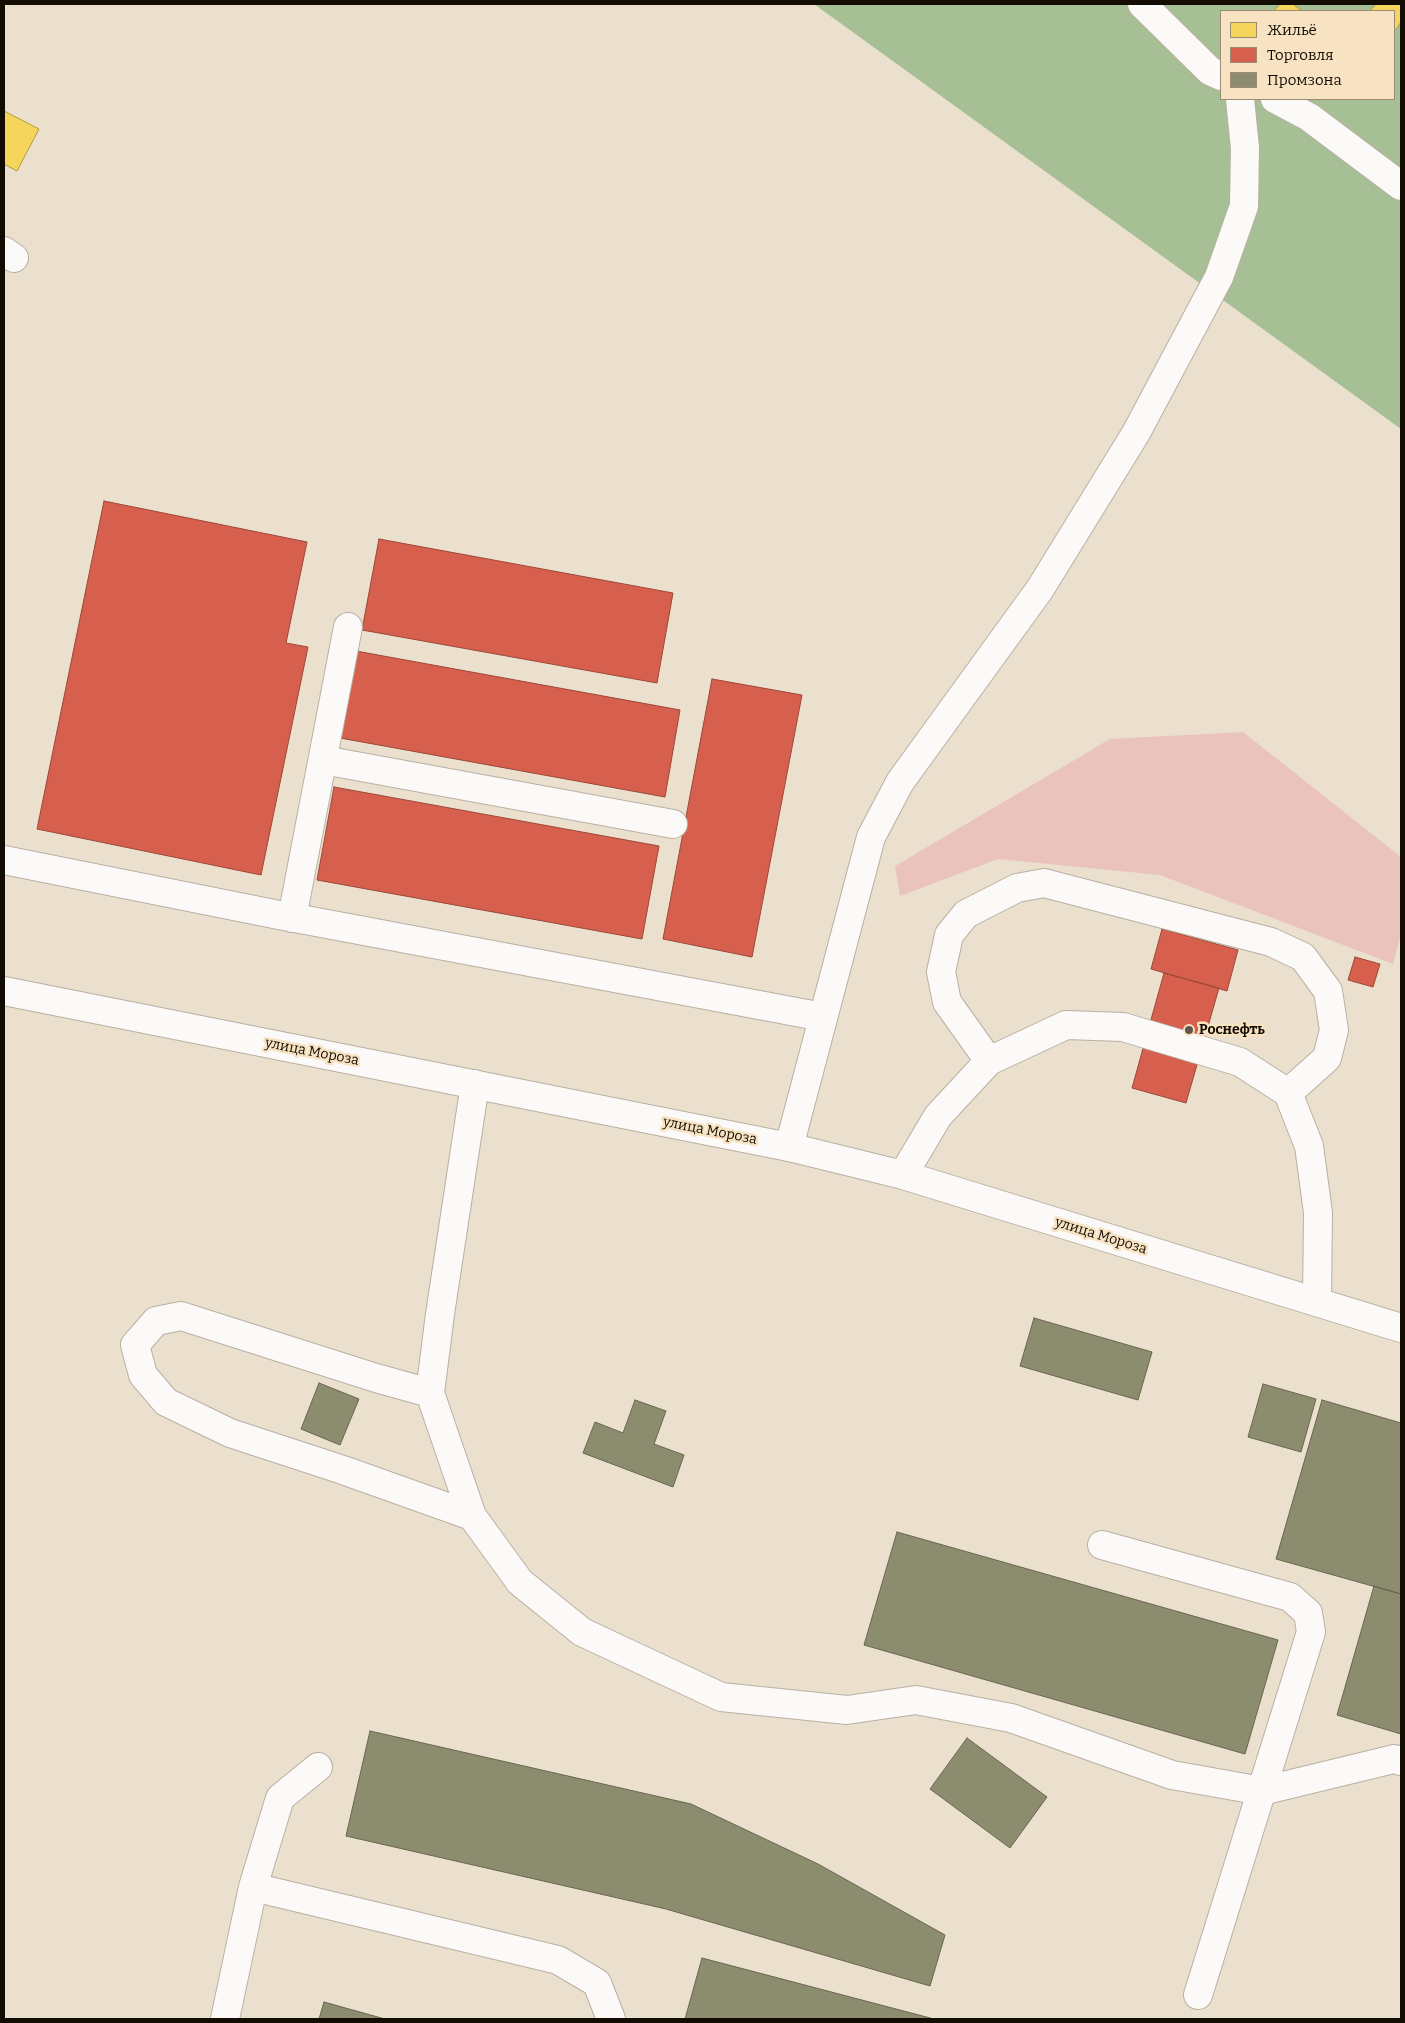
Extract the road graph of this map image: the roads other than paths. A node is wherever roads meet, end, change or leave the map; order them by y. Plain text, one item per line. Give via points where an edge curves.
1 (1142, 4) edge
2 (1220, 76) edge
3 (1240, 100) edge
4 (1277, 100) edge
5 (1401, 186) edge
6 (348, 627) dead end
7 (323, 760) junction
8 (673, 824) dead end
9 (4, 860) edge
10 (292, 918) junction
11 (4, 990) edge
12 (823, 1017) junction
13 (989, 1061) junction
14 (475, 1084) junction
15 (1288, 1093) junction
16 (789, 1147) junction
17 (903, 1175) junction
18 (1317, 1302) junction
19 (1401, 1328) edge
20 (430, 1393) junction
21 (472, 1516) junction
22 (1102, 1545) dead end
23 (1401, 1761) edge
24 (318, 1767) dead end
25 (1262, 1791) junction
26 (253, 1887) junction
27 (1198, 1995) dead end
28 (225, 2019) edge
29 (611, 2019) edge

1 - 2 main road via 1210,71
3 - 12 main road via 1244,206 1219,277 1136,433 1040,589 900,782 871,837
4 - 5 main road via 1309,117
6 - 7 main road
7 - 8 main road
7 - 10 main road
9 - 10 main road
10 - 12 main road
11 - 14 main road, улица Мороза
12 - 16 main road
13 - 15 main road via 1066,1025 1123,1027 1240,1062
13 - 15 main road via 947,1002 941,972 948,935 966,914 1017,888 1044,883 1270,942 1303,957 1328,991 1334,1030 1327,1058
13 - 17 main road via 938,1116
14 - 16 main road, улица Мороза
14 - 20 main road
15 - 18 main road via 1309,1146 1318,1213
16 - 17 main road, улица Мороза
17 - 18 main road, улица Мороза
18 - 19 main road, улица Мороза
20 - 21 main road
20 - 21 main road via 181,1316 156,1321 135,1345 143,1376 166,1402 230,1433
21 - 25 main road via 520,1582 582,1632 721,1697 847,1710 916,1700 1011,1718 1172,1775
22 - 25 main road via 1290,1597 1308,1613 1311,1632
23 - 25 main road via 1394,1759
24 - 26 main road via 280,1798
25 - 27 main road
26 - 28 main road
26 - 29 main road via 558,1960 597,1982

